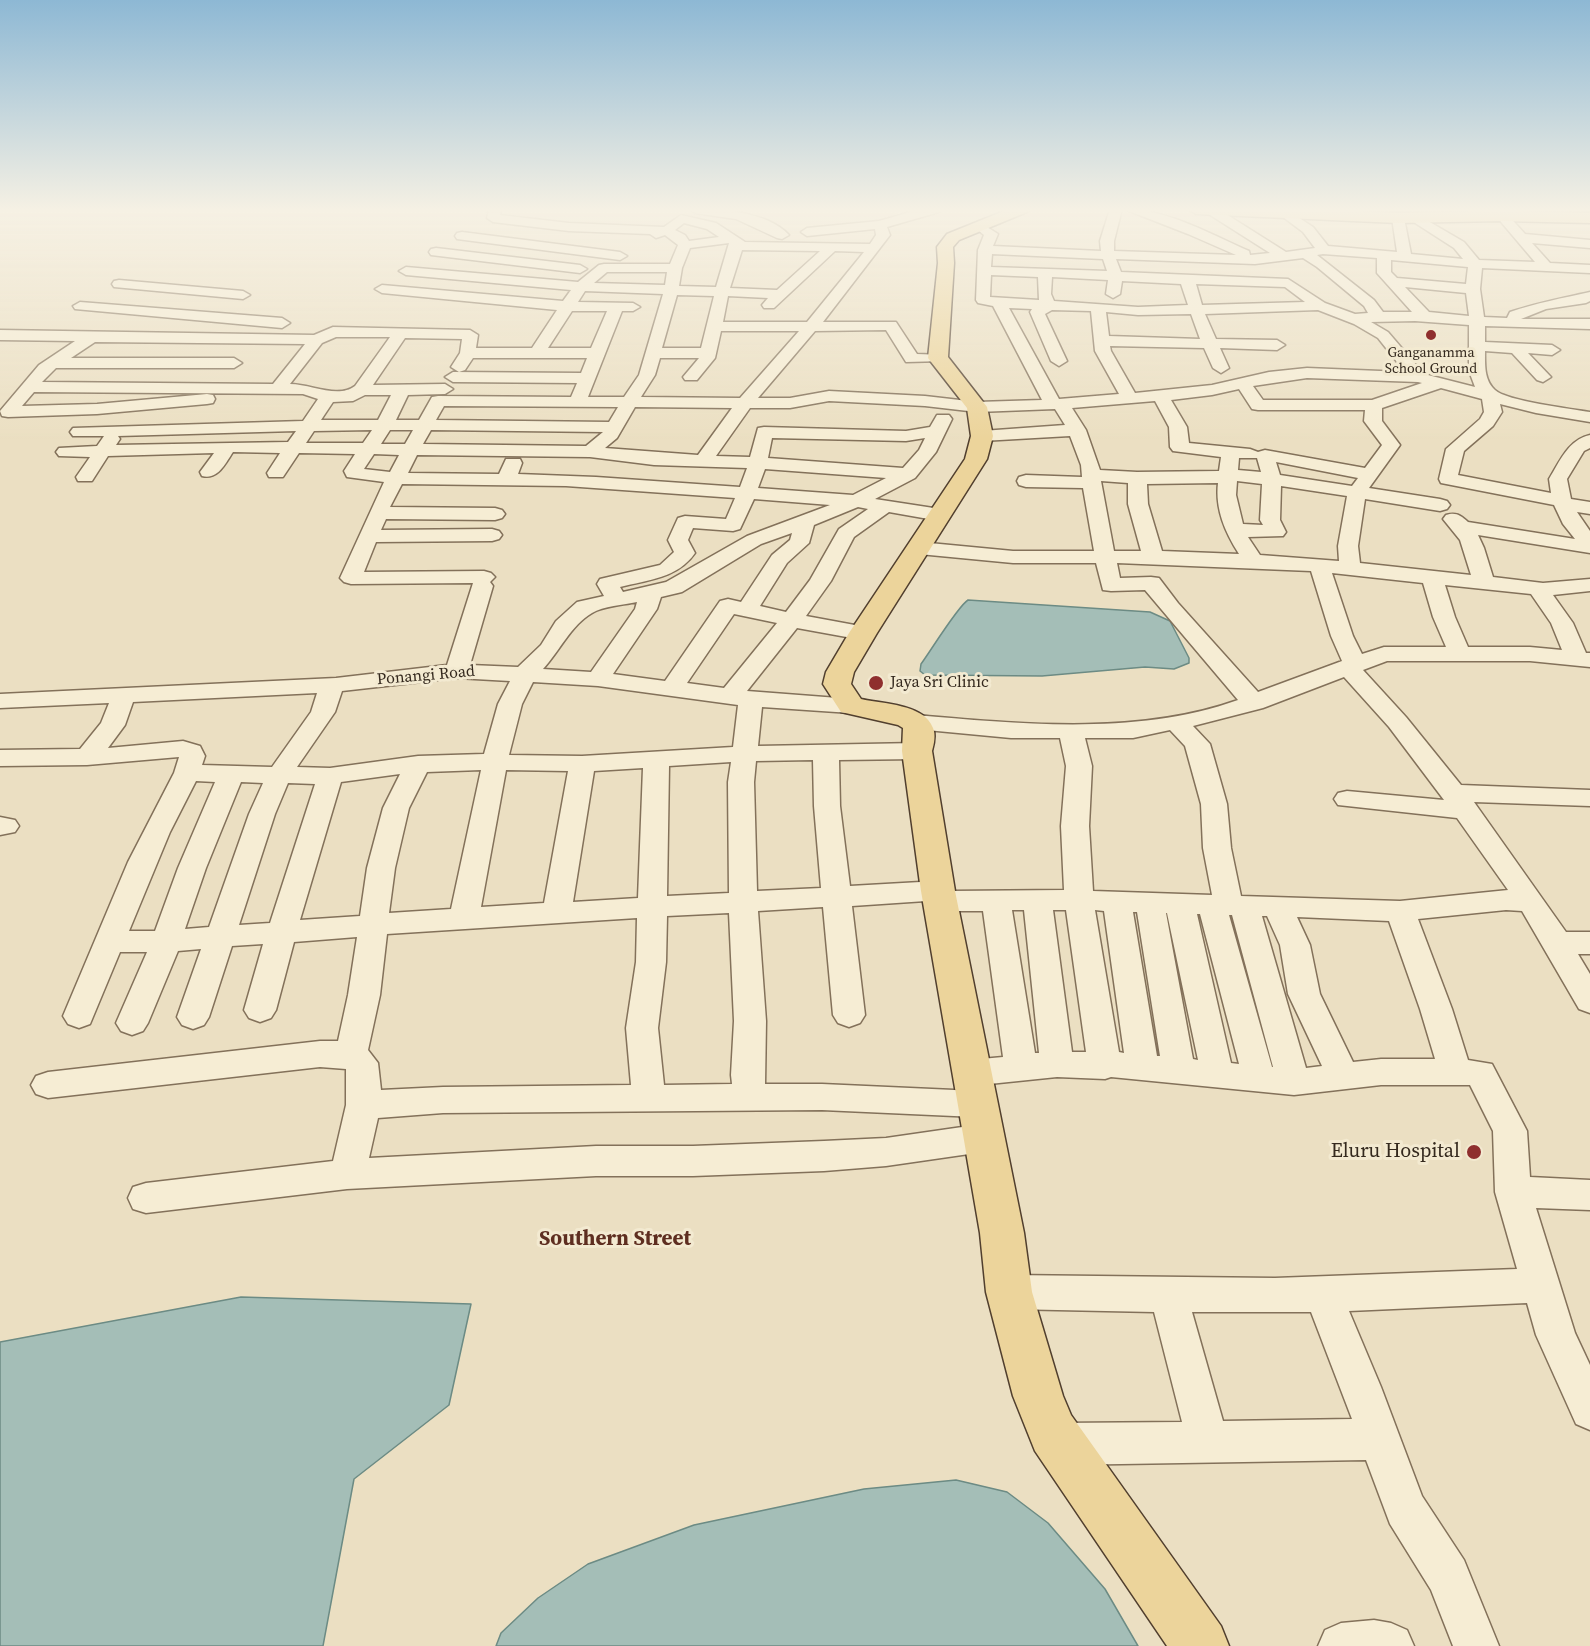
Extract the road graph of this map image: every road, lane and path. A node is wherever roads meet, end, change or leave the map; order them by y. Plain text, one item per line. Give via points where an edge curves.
1 (141, 286) edge
2 (384, 286) edge
3 (568, 286) edge
4 (672, 286) edge
5 (724, 286) edge
6 (791, 286) edge
7 (844, 286) edge
8 (944, 286) edge
9 (983, 286) edge
10 (1045, 286) edge
11 (1113, 286) edge
12 (1189, 286) edge
13 (1292, 286) edge
14 (1349, 286) edge
15 (1395, 286) edge
16 (1430, 286) edge
17 (1473, 286) edge
18 (581, 287) junction
19 (671, 290) junction
20 (1473, 290) junction
21 (722, 291) junction
22 (216, 292) junction
23 (782, 294) junction
24 (243, 295) dead end
25 (1590, 296) edge
26 (999, 303) junction
27 (80, 306) dead end
28 (567, 306) junction
29 (1048, 306) junction
30 (1320, 306) junction
31 (616, 307) junction
32 (1105, 307) junction
33 (654, 308) junction
34 (753, 309) dead end
35 (1251, 309) junction
36 (1197, 310) junction
37 (179, 315) junction
38 (1378, 316) junction
39 (1424, 316) junction
40 (1353, 319) junction
41 (1477, 321) junction
42 (1513, 324) junction
43 (1590, 324) edge
44 (714, 326) junction
45 (811, 327) junction
46 (333, 332) junction
47 (401, 333) junction
48 (0, 335) edge
49 (92, 338) junction
50 (258, 339) junction
51 (316, 340) junction
52 (1102, 341) junction
53 (1210, 342) junction
54 (1277, 345) junction
55 (1478, 346) junction
56 (1516, 347) junction
57 (1552, 350) dead end
58 (468, 353) junction
59 (537, 353) junction
60 (596, 353) junction
61 (708, 353) junction
62 (653, 354) junction
63 (938, 358) junction
64 (1059, 361) dead end
65 (52, 363) junction
66 (234, 363) junction
67 (1221, 368) junction
68 (1307, 372) junction
69 (1287, 374) junction
70 (647, 375) junction
71 (680, 377) junction
72 (1418, 377) junction
73 (1543, 377) dead end
74 (585, 378) junction
75 (1243, 383) junction
76 (1437, 383) junction
77 (29, 387) junction
78 (277, 389) junction
79 (445, 389) junction
80 (361, 390) junction
81 (402, 390) junction
82 (1212, 390) junction
83 (209, 394) junction
84 (1490, 395) junction
85 (1160, 396) junction
86 (327, 397) junction
87 (1131, 399) junction
88 (542, 402) junction
89 (577, 402) junction
90 (629, 402) junction
91 (668, 403) junction
92 (950, 403) junction
93 (1057, 404) junction
94 (132, 405) junction
95 (743, 405) junction
96 (1374, 405) junction
97 (977, 407) junction
98 (97, 409) junction
99 (1590, 417) edge
100 (532, 425) junction
101 (309, 426) junction
102 (384, 426) junction
103 (424, 426) junction
104 (615, 427) junction
105 (189, 428) junction
106 (117, 430) junction
107 (1077, 430) junction
108 (938, 431) junction
109 (79, 432) junction
110 (982, 436) junction
111 (1590, 440) edge
112 (228, 447) junction
113 (292, 448) junction
114 (370, 449) junction
115 (103, 450) junction
116 (409, 450) junction
117 (517, 452) junction
118 (590, 452) junction
119 (1231, 452) junction
120 (1264, 455) junction
121 (703, 461) junction
122 (1311, 462) junction
123 (758, 463) junction
124 (209, 472) dead end
125 (276, 473) dead end
126 (908, 474) junction
127 (1370, 475) junction
128 (1228, 476) junction
129 (85, 477) dead end
130 (394, 478) junction
131 (1137, 478) junction
132 (1092, 479) junction
133 (1272, 479) junction
134 (1448, 479) junction
135 (506, 480) junction
136 (1026, 481) dead end
137 (1311, 485) junction
138 (1358, 492) junction
139 (747, 493) junction
140 (856, 501) junction
141 (1562, 502) junction
142 (1440, 505) junction
143 (885, 506) junction
144 (1590, 508) edge
145 (379, 513) junction
146 (495, 514) dead end
147 (940, 514) junction
148 (805, 522) junction
149 (733, 525) junction
150 (1463, 527) junction
151 (784, 530) junction
152 (1234, 530) junction
153 (492, 535) dead end
154 (369, 536) junction
155 (1590, 545) edge
156 (920, 548) junction
157 (1107, 557) junction
158 (1154, 557) junction
159 (1253, 561) junction
160 (1320, 567) junction
161 (1350, 570) junction
162 (1432, 578) junction
163 (1484, 583) junction
164 (1590, 585) edge
165 (1538, 588) junction
166 (651, 593) junction
167 (616, 600) junction
168 (747, 610) junction
169 (792, 620) junction
170 (863, 633) junction
171 (1460, 654) junction
172 (1583, 660) edge
173 (1351, 665) junction
174 (457, 671) junction
175 (525, 674) junction
176 (598, 679) junction
177 (332, 685) junction
178 (672, 688) junction
179 (123, 696) junction
180 (741, 697) junction
181 (0, 701) edge
182 (1254, 703) junction
183 (851, 706) junction
184 (1176, 722) junction
185 (1071, 731) junction
186 (917, 736) junction
187 (826, 751) junction
188 (743, 754) junction
189 (87, 757) junction
190 (0, 758) edge
191 (657, 760) junction
192 (494, 762) junction
193 (418, 764) junction
194 (582, 764) junction
195 (187, 773) junction
196 (231, 774) junction
197 (279, 775) junction
198 (330, 776) junction
199 (1590, 798) edge
200 (1347, 800) dead end
201 (1460, 801) junction
202 (939, 896) junction
203 (835, 898) junction
204 (1079, 900) junction
205 (996, 901) junction
206 (1037, 901) junction
207 (1117, 902) junction
208 (1531, 902) junction
209 (742, 903) junction
210 (1150, 903) junction
211 (1180, 904) junction
212 (1228, 905) junction
213 (1277, 907) junction
214 (652, 908) junction
215 (1400, 911) junction
216 (557, 914) junction
217 (464, 918) junction
218 (373, 924) junction
219 (282, 931) junction
220 (220, 936) junction
221 (168, 941) junction
222 (111, 942) junction
223 (1557, 943) junction
224 (1590, 943) edge
225 (1590, 1001) edge
226 (260, 1010) dead end
227 (849, 1015) dead end
228 (78, 1016) dead end
229 (193, 1017) dead end
230 (132, 1023) dead end
231 (351, 1054) junction
232 (1057, 1064) junction
233 (1105, 1066) junction
234 (1143, 1067) junction
235 (1021, 1068) junction
236 (1179, 1070) junction
237 (1455, 1072) junction
238 (1217, 1074) junction
239 (1259, 1078) junction
240 (1344, 1078) junction
241 (1294, 1082) junction
242 (48, 1085) dead end
243 (751, 1098) junction
244 (649, 1099) junction
245 (364, 1105) junction
246 (977, 1105) junction
247 (347, 1174) junction
248 (1513, 1192) junction
249 (1590, 1196) edge
250 (146, 1198) dead end
251 (1541, 1285) junction
252 (1009, 1292) junction
253 (1323, 1294) junction
254 (1168, 1297) junction
255 (1590, 1410) edge
256 (1380, 1439) junction
257 (1208, 1443) junction
258 (1060, 1444) junction
259 (1201, 1646) edge
260 (1341, 1646) edge
261 (1391, 1646) edge
262 (1476, 1646) edge

1 - 22 street
2 - 28 street via 381,288 449,297
3 - 18 street
4 - 19 street
5 - 21 street
6 - 23 street
7 - 45 street
8 - 63 main road
9 - 26 street via 983,300
10 - 29 street
11 - 32 street
12 - 36 street
13 - 30 street
14 - 38 street via 1370,303
15 - 39 street
16 - 20 street
17 - 20 street
18 - 19 street
18 - 28 street
19 - 21 street
19 - 33 street
20 - 41 street
21 - 23 street
21 - 44 street via 725,309
22 - 24 street
22 - 37 street
23 - 34 street via 764,310
25 - 42 street via 1515,315
26 - 29 street
26 - 93 street
27 - 37 street
28 - 31 street
28 - 59 street
29 - 32 street
29 - 64 street via 1037,312
30 - 35 street
30 - 40 street
31 - 33 street
31 - 60 street
32 - 36 street
32 - 52 street
33 - 62 street
35 - 36 street
35 - 54 street
36 - 53 street
37 - 46 street via 301,324
38 - 39 street
38 - 40 street
39 - 41 street
40 - 72 street via 1383,335
41 - 42 street
41 - 55 street
42 - 43 street
44 - 45 street
44 - 61 street
45 - 63 street via 891,326 912,360
45 - 95 street
46 - 47 street
46 - 51 street
47 - 58 street via 470,335
47 - 80 street
48 - 49 street
49 - 50 street
49 - 65 street
50 - 51 street
50 - 66 street
51 - 78 street
52 - 53 street
52 - 87 street via 1108,363
53 - 54 street
53 - 67 street
54 - 68 street
55 - 56 street
55 - 84 street via 1478,370
56 - 57 street
56 - 73 street
58 - 59 street
58 - 79 street
59 - 60 street
60 - 74 street
61 - 62 street
61 - 71 street
62 - 70 street
63 - 97 main road
65 - 66 street
65 - 77 street
66 - 83 street
67 - 69 street
67 - 82 street via 1209,372
68 - 69 street
68 - 72 street
69 - 75 street
70 - 71 street
70 - 90 street
71 - 91 street
72 - 76 street
74 - 79 street
74 - 89 street
75 - 82 street
75 - 96 street via 1258,405
76 - 84 street
76 - 96 street
77 - 83 street
77 - 98 street via 8,412
78 - 83 street
78 - 86 street via 305,389
79 - 81 street
79 - 88 street
79 - 103 street
80 - 81 street
80 - 86 street via 353,396
81 - 102 street
82 - 85 street
83 - 94 street
83 - 105 street
84 - 99 street
84 - 134 street via 1493,412 1455,449
85 - 87 street
85 - 119 street via 1176,421 1179,447
86 - 101 street
87 - 93 street
88 - 89 street
88 - 100 street
89 - 90 street
90 - 91 street
90 - 104 street
91 - 95 street
92 - 95 street via 829,396
92 - 97 street
92 - 108 street
93 - 97 street
93 - 107 street
94 - 98 street
94 - 106 street
95 - 121 street
96 - 127 street via 1373,420 1391,445
97 - 110 main road
98 - 109 street
100 - 103 street
100 - 104 street
100 - 117 street
101 - 102 street
101 - 105 street
101 - 113 street
102 - 103 street
102 - 114 street
103 - 116 street
104 - 118 street
105 - 106 street
106 - 109 street
106 - 115 street
107 - 110 street
107 - 132 street
108 - 123 street via 906,436 764,432
108 - 126 street
109 - 115 street via 65,452
110 - 147 main road via 976,459
111 - 141 street via 1577,448 1558,479
112 - 113 street
112 - 115 street
112 - 124 street
113 - 114 street
113 - 125 street
114 - 116 street
114 - 130 street via 354,473
115 - 129 street
116 - 117 street
116 - 130 street
117 - 118 street
117 - 135 street
118 - 121 street
119 - 120 street
119 - 128 street
120 - 122 street
120 - 133 street
121 - 123 street
122 - 127 street
122 - 137 street
123 - 126 street
123 - 139 street
126 - 140 street
127 - 138 street
128 - 131 street
128 - 133 street
128 - 152 street via 1226,495
130 - 135 street
130 - 145 street
131 - 132 street
131 - 158 street via 1138,504
132 - 136 street
132 - 157 street
133 - 137 street
133 - 152 street via 1270,520 1276,532
134 - 141 street
134 - 142 street
135 - 139 street via 554,479
137 - 138 street
138 - 142 street
138 - 161 street via 1348,546
139 - 140 street
139 - 149 street
140 - 143 street
140 - 148 street
141 - 144 street
141 - 155 street
142 - 150 street
143 - 147 street
143 - 169 street via 846,533 820,581
145 - 146 street
145 - 154 street
147 - 156 main road
148 - 151 street
148 - 168 street via 799,543 779,559
149 - 151 street
149 - 167 street via 685,522 678,540 685,554 667,569 608,584
150 - 155 street
150 - 163 street via 1475,548
151 - 166 street via 754,540 674,587
152 - 159 street
153 - 154 street
154 - 174 street via 351,578 483,582
156 - 157 street via 1013,557
156 - 170 main road
157 - 158 street
157 - 182 street via 1111,585 1151,583
158 - 159 street
159 - 160 street
160 - 161 street
160 - 173 street
161 - 162 street
162 - 163 street
162 - 171 street
163 - 165 street
164 - 165 street
165 - 172 street
166 - 167 street
166 - 176 street via 646,609
167 - 175 street via 585,607
168 - 169 street
168 - 178 street via 728,606
169 - 170 street
169 - 180 street
170 - 183 main road via 837,684
171 - 172 street via 1530,654
171 - 173 street via 1384,654
173 - 182 street
173 - 201 street
174 - 175 street, Ponangi Road
174 - 177 street, Ponangi Road
175 - 176 street, Ponangi Road
175 - 192 street via 510,704
176 - 178 street, Ponangi Road
177 - 179 street, Ponangi Road
177 - 197 street via 323,712
178 - 180 street, Ponangi Road
179 - 181 street, Ponangi Road
179 - 189 street via 113,725
180 - 183 street, Ponangi Road
180 - 188 street
182 - 184 street
183 - 186 main road
184 - 185 street via 1133,731
184 - 212 street via 1197,744 1214,804 1217,848
185 - 186 street
185 - 204 street via 1079,766 1075,826
186 - 187 street
186 - 202 main road
187 - 188 street
187 - 203 street
188 - 191 street
188 - 209 street
189 - 190 street
189 - 195 street via 183,749 191,751 192,756
191 - 194 street
191 - 214 street
192 - 193 street
192 - 194 street
192 - 217 street
193 - 198 street
193 - 218 street via 396,808 381,868
194 - 216 street
195 - 196 street
195 - 222 street via 159,823
196 - 197 street
196 - 221 street via 192,868
197 - 198 street
197 - 220 street
198 - 219 street
199 - 201 street
200 - 201 street
201 - 208 street
202 - 203 street
202 - 205 street
202 - 246 main road
203 - 209 street
203 - 227 street
204 - 206 street
204 - 207 street
204 - 233 street
205 - 206 street
205 - 235 street
206 - 232 street
207 - 210 street
207 - 234 street
208 - 215 street via 1506,900
208 - 223 street
209 - 214 street
209 - 243 street
210 - 211 street
210 - 236 street
211 - 212 street
211 - 238 street
212 - 213 street
212 - 239 street
212 - 241 street
213 - 215 street
213 - 240 street via 1295,945 1304,994
214 - 216 street
214 - 244 street via 651,962 642,1028
215 - 237 street
216 - 217 street
217 - 218 street
218 - 219 street
218 - 231 street
219 - 220 street
219 - 226 street
220 - 221 street
220 - 229 street
221 - 222 street
221 - 230 street
222 - 228 street
223 - 224 street
223 - 225 street
231 - 242 street via 320,1054
231 - 245 street via 362,1063
232 - 233 street
232 - 235 street
233 - 234 street
234 - 236 street
235 - 246 street
236 - 238 street
237 - 240 street via 1381,1072
237 - 248 street via 1480,1073 1510,1131
238 - 239 street
239 - 241 street
240 - 241 street
243 - 244 street
243 - 246 street via 822,1097
244 - 245 street via 443,1100
245 - 247 street
246 - 247 street via 886,1152
246 - 252 main road via 1002,1233
247 - 250 street
248 - 249 street
248 - 251 street
251 - 253 street
251 - 255 street via 1556,1335
252 - 254 street
252 - 258 main road via 1038,1396
253 - 254 street
253 - 256 street
254 - 257 street
256 - 257 street
256 - 262 street via 1405,1509 1448,1576
257 - 258 street
258 - 259 main road
260 - 261 street via 1374,1642

